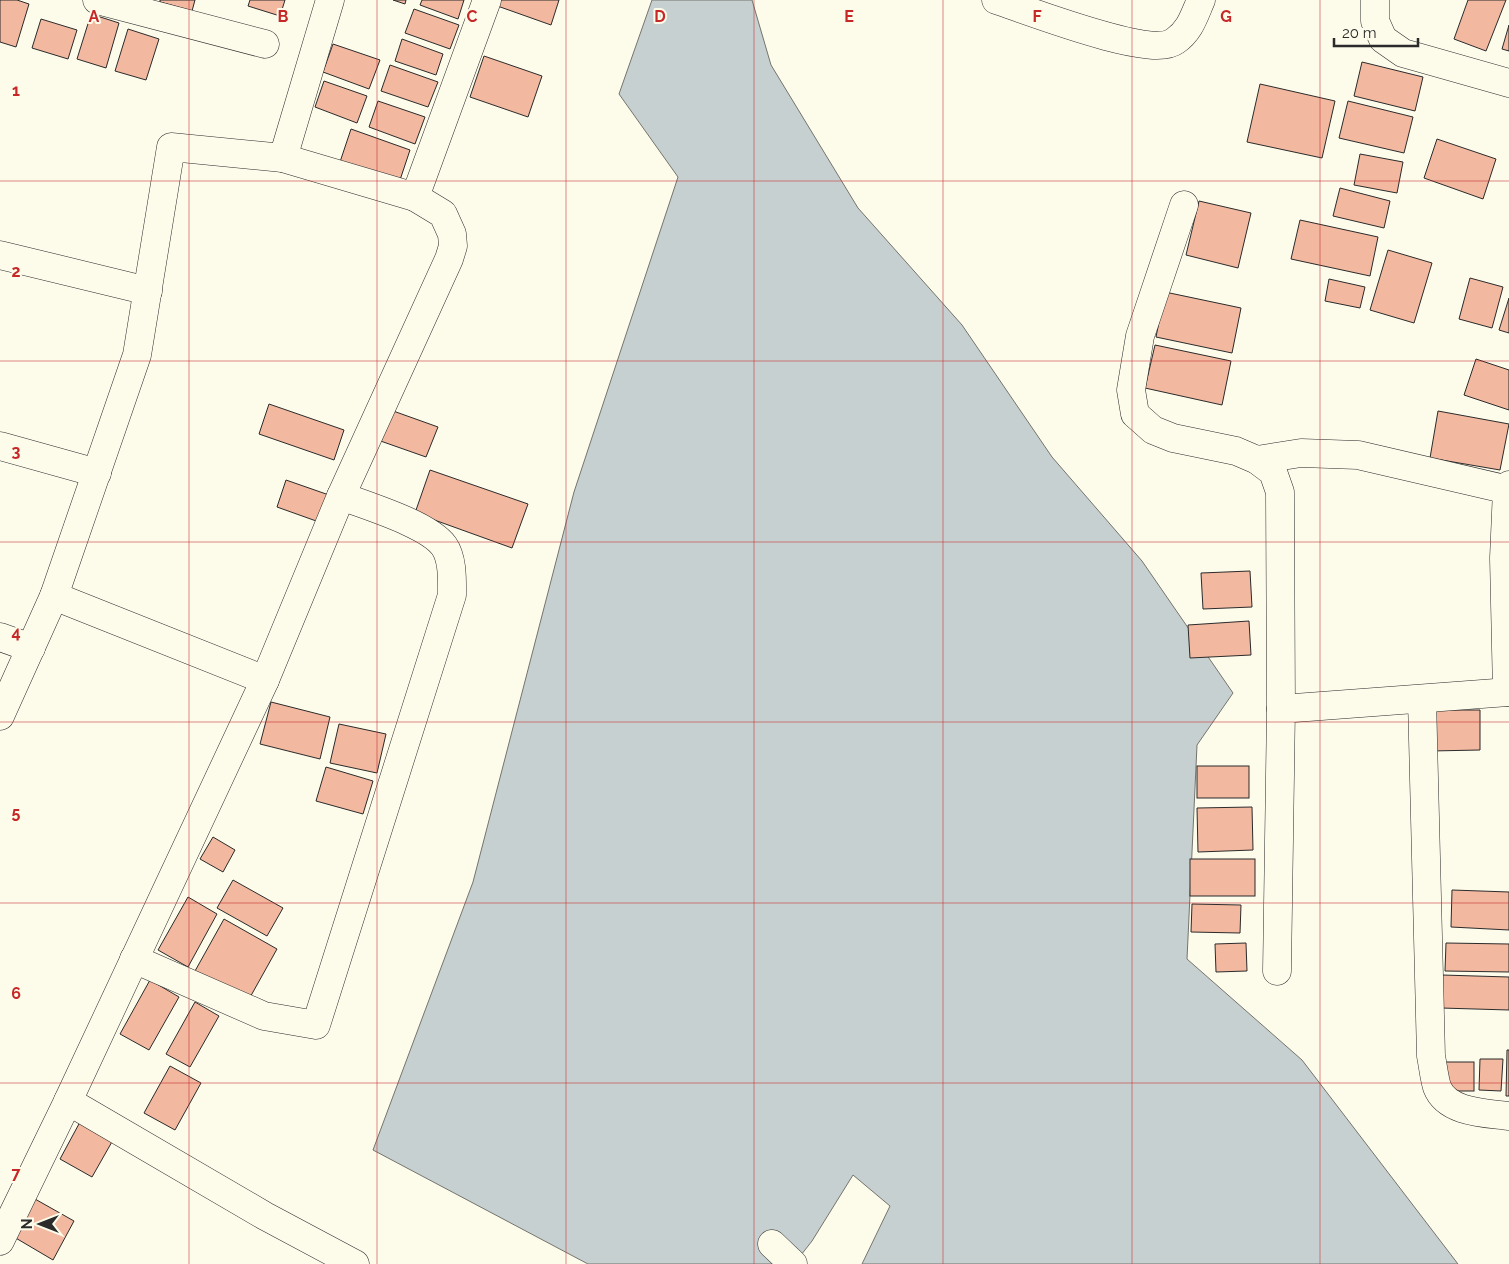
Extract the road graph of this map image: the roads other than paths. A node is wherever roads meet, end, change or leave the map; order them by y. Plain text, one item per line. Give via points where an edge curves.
1 (98, 0) edge
2 (330, 0) edge
3 (487, 0) edge
4 (996, 0) edge
5 (1201, 0) edge
6 (1375, 0) edge
7 (265, 44) dead end
8 (1509, 83) edge
9 (283, 158) junction
10 (415, 197) junction
11 (1184, 206) dead end
12 (0, 255) edge
13 (148, 290) junction
14 (0, 446) edge
15 (1257, 460) junction
16 (97, 473) junction
17 (1508, 488) edge
18 (341, 496) junction
19 (54, 596) junction
20 (0, 637) edge
21 (31, 648) junction
22 (265, 680) junction
23 (1508, 692) edge
24 (1422, 699) junction
25 (1281, 709) junction
26 (0, 716) edge
27 (134, 959) junction
28 (1277, 971) dead end
29 (68, 1101) junction
30 (1509, 1116) edge
31 (0, 1241) edge
32 (772, 1244) dead end
33 (354, 1264) edge
34 (793, 1264) edge

1 - 7 street
2 - 9 street
3 - 10 street
4 - 5 street via 1120,40 1153,46 1174,43 1189,28
6 - 8 street via 1375,22 1383,39 1403,53
9 - 10 street
9 - 13 street via 171,147
10 - 18 street via 443,214 452,234 453,246
11 - 15 street via 1140,336 1131,390 1135,414 1152,430 1173,438 1236,451
12 - 13 street
13 - 16 street via 138,355
14 - 16 street
15 - 17 street via 1301,453 1358,455
15 - 25 street via 1273,472 1280,492
16 - 19 street
17 - 23 street via 1504,558
18 - 22 street
18 - 27 street via 422,528 444,546 451,566 452,595 316,1024 264,1016
19 - 21 street
19 - 22 street
20 - 21 street
21 - 26 street
22 - 27 street
23 - 24 street
24 - 25 street
24 - 30 street via 1431,1056 1437,1087 1443,1098 1454,1105
25 - 28 street
27 - 29 street
29 - 31 street
29 - 33 street
32 - 34 street

